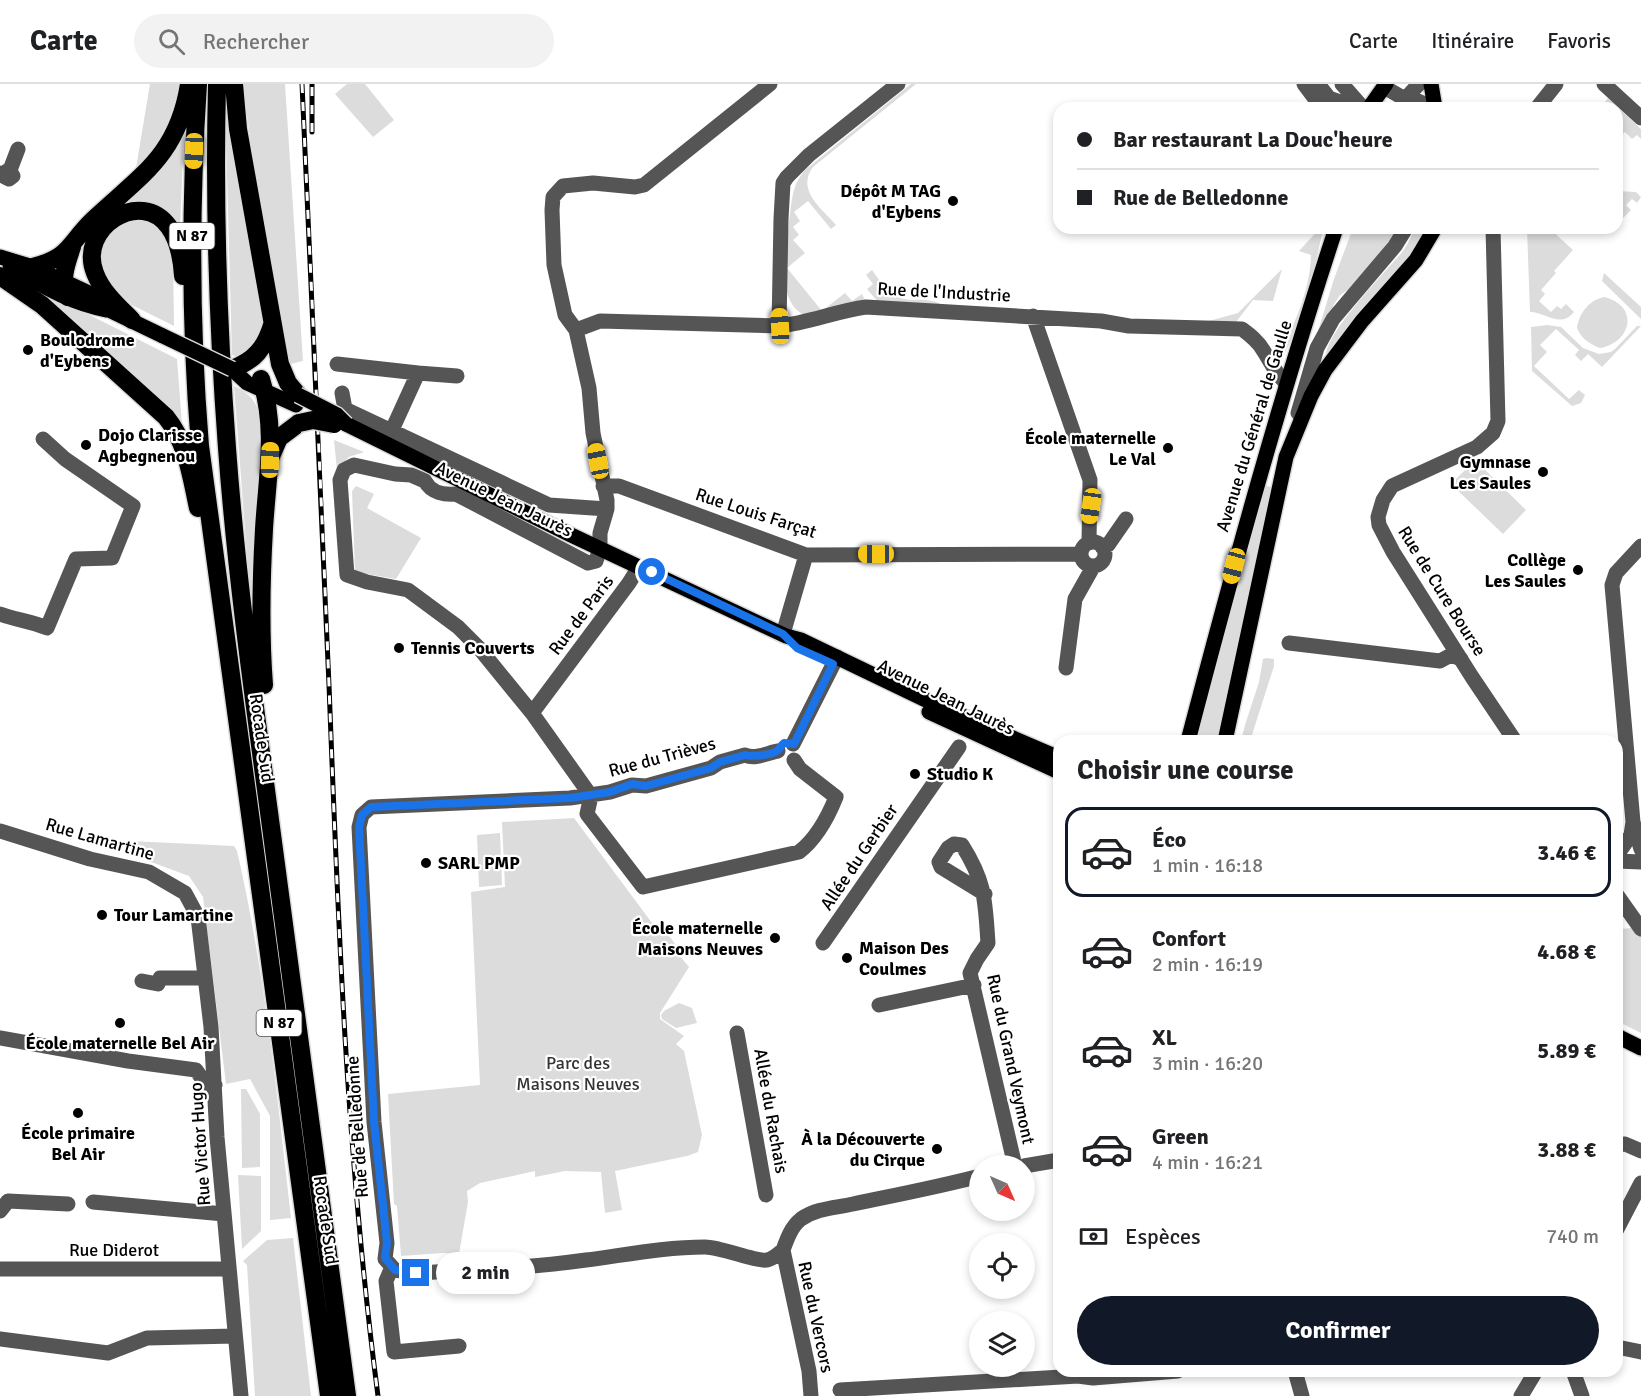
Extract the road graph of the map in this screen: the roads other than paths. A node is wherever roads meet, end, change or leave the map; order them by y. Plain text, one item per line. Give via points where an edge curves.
1 (189, 84) edge
2 (198, 84) edge
3 (218, 84) edge
4 (234, 84) edge
5 (770, 84) edge
6 (898, 84) edge
7 (1304, 84) edge
8 (1318, 84) edge
9 (1419, 84) edge
10 (1431, 84) edge
11 (1556, 84) edge
12 (1604, 84) edge
13 (1385, 86) edge
14 (1346, 88) edge
15 (1318, 102) edge
16 (1341, 102) edge
17 (1358, 102) edge
18 (1373, 102) edge
19 (1405, 102) edge
20 (1409, 102) edge
21 (1433, 102) edge
22 (1542, 102) edge
23 (1638, 112) edge
24 (18, 149) dead end
25 (5, 172) edge
26 (1334, 234) edge
27 (1402, 234) edge
28 (1432, 234) edge
29 (1493, 234) edge
30 (72, 247) junction
31 (0, 258) edge
32 (33, 267) junction
33 (0, 276) edge
34 (66, 289) junction
35 (1032, 316) junction
36 (132, 320) junction
37 (272, 324) junction
38 (780, 326) junction
39 (576, 330) junction
40 (337, 364) dead end
41 (232, 369) junction
42 (418, 373) junction
43 (457, 376) dead end
44 (1286, 383) junction
45 (263, 385) junction
46 (195, 388) junction
47 (342, 393) dead end
48 (297, 408) junction
49 (340, 424) junction
50 (392, 430) junction
51 (43, 439) dead end
52 (1286, 457) junction
53 (270, 460) junction
54 (603, 486) junction
55 (607, 509) junction
56 (1126, 519) dead end
57 (1641, 546) edge
58 (600, 548) junction
59 (1090, 548) junction
60 (806, 555) junction
61 (639, 567) junction
62 (1093, 567) junction
63 (0, 614) edge
64 (785, 635) junction
65 (1289, 643) dead end
66 (228, 651) junction
67 (1461, 659) junction
68 (835, 661) junction
69 (1066, 668) dead end
70 (532, 713) junction
71 (1190, 735) edge
72 (1227, 735) edge
73 (1511, 735) edge
74 (794, 744) junction
75 (959, 747) dead end
76 (778, 751) junction
77 (261, 752) junction
78 (1053, 755) edge
79 (794, 760) junction
80 (1053, 769) edge
81 (591, 796) junction
82 (1633, 822) junction
83 (0, 831) edge
84 (1623, 846) edge
85 (1641, 849) edge
86 (1623, 862) edge
87 (1641, 862) edge
88 (185, 893) joint
89 (985, 894) dead end
90 (1623, 904) edge
91 (1641, 929) edge
92 (823, 943) dead end
93 (205, 978) junction
94 (142, 981) dead end
95 (974, 985) junction
96 (879, 1005) dead end
97 (737, 1033) dead end
98 (0, 1038) edge
99 (1623, 1039) edge
100 (1641, 1048) edge
101 (215, 1085) junction
102 (1623, 1144) edge
103 (1641, 1151) edge
104 (1013, 1155) edge
105 (1053, 1161) edge
106 (1035, 1164) edge
107 (969, 1179) edge
108 (1641, 1183) edge
109 (766, 1195) dead end
110 (93, 1202) dead end
111 (68, 1204) dead end
112 (0, 1211) edge
113 (225, 1214) junction
114 (1623, 1218) edge
115 (783, 1250) junction
116 (392, 1267) junction
117 (0, 1269) edge
118 (229, 1269) junction
119 (235, 1336) junction
120 (0, 1339) edge
121 (459, 1346) dead end
122 (1623, 1348) edge
123 (1641, 1352) edge
124 (1053, 1376) edge
125 (1089, 1377) edge
126 (1105, 1377) edge
127 (1297, 1377) edge
128 (1532, 1377) edge
129 (1575, 1377) edge
130 (840, 1390) dead end
131 (241, 1396) edge
132 (329, 1396) edge
133 (347, 1396) edge
134 (811, 1396) edge
135 (1302, 1396) edge
136 (1521, 1396) edge
137 (1582, 1396) edge

1 - 30 highway via 184,107 166,148 129,190 88,225
2 - 46 highway, Rocade Sud / N 87 via 192,255
3 - 77 highway, Rocade Sud / N 87 via 215,216 221,367 237,554
4 - 37 highway via 238,129
5 - 39 street via 644,185 585,183 563,186 553,197 554,265 565,315
6 - 38 street via 809,155 783,183
7 - 15 street
8 - 16 street via 1329,98
9 - 20 street
10 - 21 main road
11 - 22 street
12 - 23 street
13 - 18 main road
13 - 19 street
14 - 17 street
24 - 25 street
26 - 44 main road, Avenue du Général de Gaulle
27 - 52 street via 1333,320 1317,348
28 - 52 main road via 1416,260 1368,313 1325,370
29 - 67 street, Rue de Cure Bourse via 1498,421 1493,433 1477,447 1392,486 1378,517 1384,537
30 - 32 highway
30 - 34 highway
31 - 32 main road
31 - 34 main road via 22,274
32 - 34 main road
33 - 66 highway via 48,310 152,404 175,430 187,458
34 - 36 main road via 98,299 109,310
35 - 38 street, Rue de l'Industrie via 866,307
35 - 44 street, Rue de l'Industrie via 1129,326 1242,329 1263,349
35 - 59 street via 1090,480
36 - 41 main road, Avenue Jean Jaurès, bridge
36 - 46 highway via 99,281 92,250 100,231 111,220 126,213 144,212 165,222 178,248
37 - 41 highway via 262,349
37 - 48 highway via 283,374
38 - 39 street, Rue de l'Industrie via 600,321
39 - 54 street
40 - 42 street
41 - 45 main road, Avenue Jean Jaurès via 247,372
42 - 43 street
42 - 50 street
44 - 71 main road, Avenue du Général de Gaulle
45 - 48 main road, Avenue Jean Jaurès
45 - 53 highway via 269,411
46 - 66 highway, Rocade Sud / N 87
47 - 50 street, Avenue Jean Jaurès via 345,410
48 - 49 highway, bridge via 313,420
48 - 49 main road, Avenue Jean Jaurès, bridge via 337,415
48 - 53 highway
49 - 58 main road, Avenue Jean Jaurès
50 - 55 street, Avenue Jean Jaurès via 549,505
51 - 63 street via 133,506 111,558 76,559 47,628
52 - 72 main road
53 - 77 highway via 262,567 267,720
54 - 55 street
54 - 60 street, Rue Louis Farçat via 619,486
55 - 58 street
56 - 59 street via 1108,545
57 - 82 street via 1616,573 1612,585
58 - 61 main road, Avenue Jean Jaurès
58 - 70 street, Avenue Jean Jaurès via 596,561 588,563 456,494 444,495 411,475 354,465 344,470 340,480 346,575 408,590 450,621 479,648
59 - 60 street, Rue Louis Farçat
59 - 62 street via 1083,561
59 - 62 street via 1104,558
60 - 64 street
61 - 64 main road, Avenue Jean Jaurès
61 - 70 street, Rue de Paris
62 - 69 street via 1075,599
64 - 68 main road, Avenue Jean Jaurès
65 - 67 street via 1440,661 1451,655
66 - 132 highway, Rocade Sud / N 87
67 - 73 street, Rue de Cure Bourse
68 - 74 street
68 - 78 main road, Avenue Jean Jaurès
68 - 80 main road, Avenue Jean Jaurès via 968,731
70 - 81 street
74 - 76 street, Rue du Trièves via 784,743
74 - 79 street via 798,752
75 - 92 street, Allée du Gerbier
76 - 79 street via 783,761
76 - 81 street, Rue du Trièves via 745,755 646,786 632,784
77 - 133 highway, Rocade Sud / N 87
79 - 81 street via 836,797 807,846 799,852 643,887 587,814
81 - 116 street, Rue de Belledonne via 371,807 360,819 374,1122 387,1243 385,1258
82 - 84 street via 1631,835
82 - 85 street
83 - 88 street, Rue Lamartine via 90,859 149,872
86 - 87 street
88 - 93 street, Rue Victor Hugo via 198,917
89 - 95 street, Rue du Grand Veymont via 988,943 970,973
90 - 91 street
93 - 94 street via 160,978 158,984
93 - 101 street, Rue Victor Hugo
95 - 96 street
95 - 104 street, Rue du Grand Veymont
97 - 109 street, Allée du Rachais
98 - 101 street via 196,1070 205,1083
99 - 100 main road
101 - 113 street, Rue Victor Hugo
102 - 103 street
105 - 106 street
107 - 115 street, Rue du Vercors via 811,1214 788,1234
108 - 114 street
110 - 113 street
111 - 112 street via 8,1201
113 - 118 street, Rue Victor Hugo
115 - 116 street via 765,1261 727,1245 465,1270 405,1273
115 - 134 street, Rue du Vercors
116 - 121 street, Rue de Belledonne via 386,1281 394,1352
117 - 118 street, Rue Diderot
118 - 119 street, Rue Victor Hugo
119 - 120 street via 147,1338 108,1353
119 - 131 street, Rue Victor Hugo
122 - 123 street
124 - 130 street
125 - 126 street
127 - 135 street
128 - 136 street
129 - 137 street

